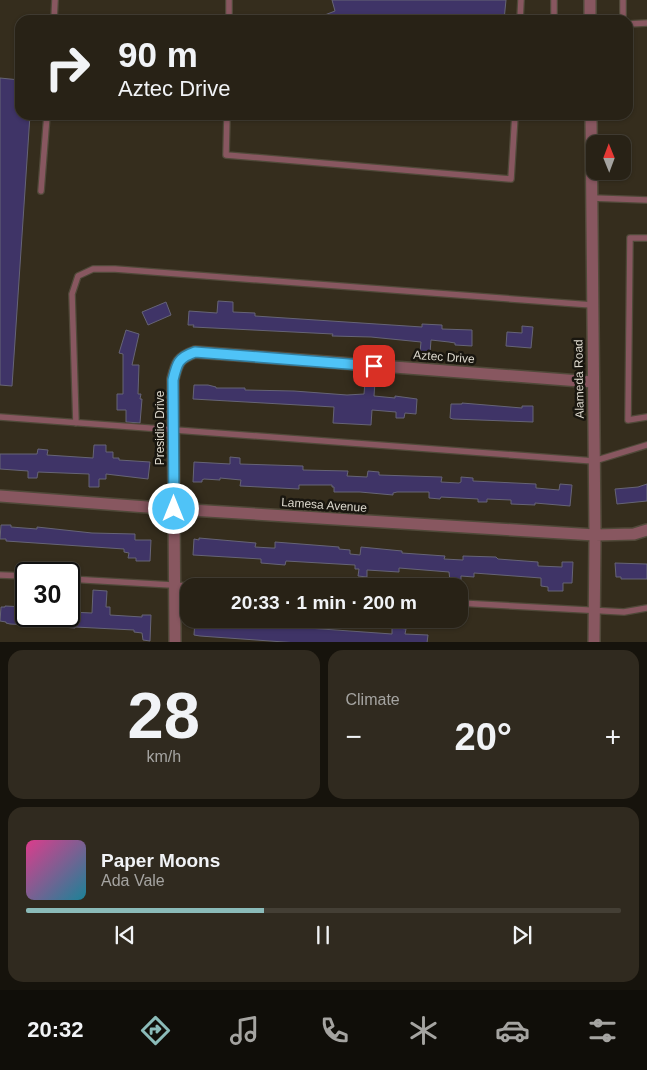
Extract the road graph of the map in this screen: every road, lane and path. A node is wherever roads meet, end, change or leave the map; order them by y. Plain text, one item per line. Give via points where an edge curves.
1 (56, 0) edge
2 (229, 0) edge
3 (521, 0) edge
4 (554, 0) edge
5 (590, 0) edge
6 (623, 0) edge
7 (54, 15) edge
8 (229, 15) edge
9 (520, 15) edge
10 (554, 15) edge
11 (590, 15) edge
12 (623, 15) edge
13 (647, 23) edge
14 (633, 24) edge
15 (47, 120) edge
16 (227, 120) edge
17 (514, 120) edge
18 (591, 120) edge
19 (41, 191) dead end
20 (592, 198) junction
21 (647, 200) edge
22 (647, 238) edge
23 (592, 305) junction
24 (176, 363) joint
25 (593, 382) junction
26 (0, 417) edge
27 (647, 417) edge
28 (76, 423) junction
29 (173, 430) junction
30 (647, 445) edge
31 (594, 461) junction
32 (0, 496) edge
33 (174, 509) junction
34 (647, 530) edge
35 (595, 535) junction
36 (0, 575) edge
37 (15, 576) edge
38 (80, 580) edge
39 (175, 586) junction
40 (180, 586) edge
41 (468, 604) edge
42 (647, 608) edge
43 (594, 612) junction
44 (175, 642) edge
45 (594, 642) edge

1 - 7 lane
2 - 8 lane
3 - 9 lane
4 - 10 lane
5 - 11 street
6 - 12 lane
13 - 14 lane
15 - 19 lane
16 - 17 lane via 226,155 511,179
18 - 20 street, Alameda Road
20 - 21 lane
20 - 23 street, Alameda Road
22 - 27 lane via 630,238 628,420
23 - 25 street, Alameda Road
23 - 28 lane via 93,269 78,276 72,294
24 - 25 street, Aztec Drive via 195,352
24 - 29 street, Presidio Drive
25 - 31 street, Alameda Road
26 - 28 lane
28 - 29 lane
29 - 31 lane
29 - 33 street, Presidio Drive
30 - 31 lane
31 - 35 street, Alameda Road
32 - 33 street, Lamesa Avenue
33 - 35 street, Lamesa Avenue
33 - 39 street, Presidio Drive
34 - 35 street, Lamesa Avenue via 634,534
35 - 43 street, Alameda Road
36 - 37 lane
38 - 39 lane
39 - 40 lane
39 - 44 street, Presidio Drive
41 - 43 lane
42 - 43 lane
43 - 45 street, Alameda Road

